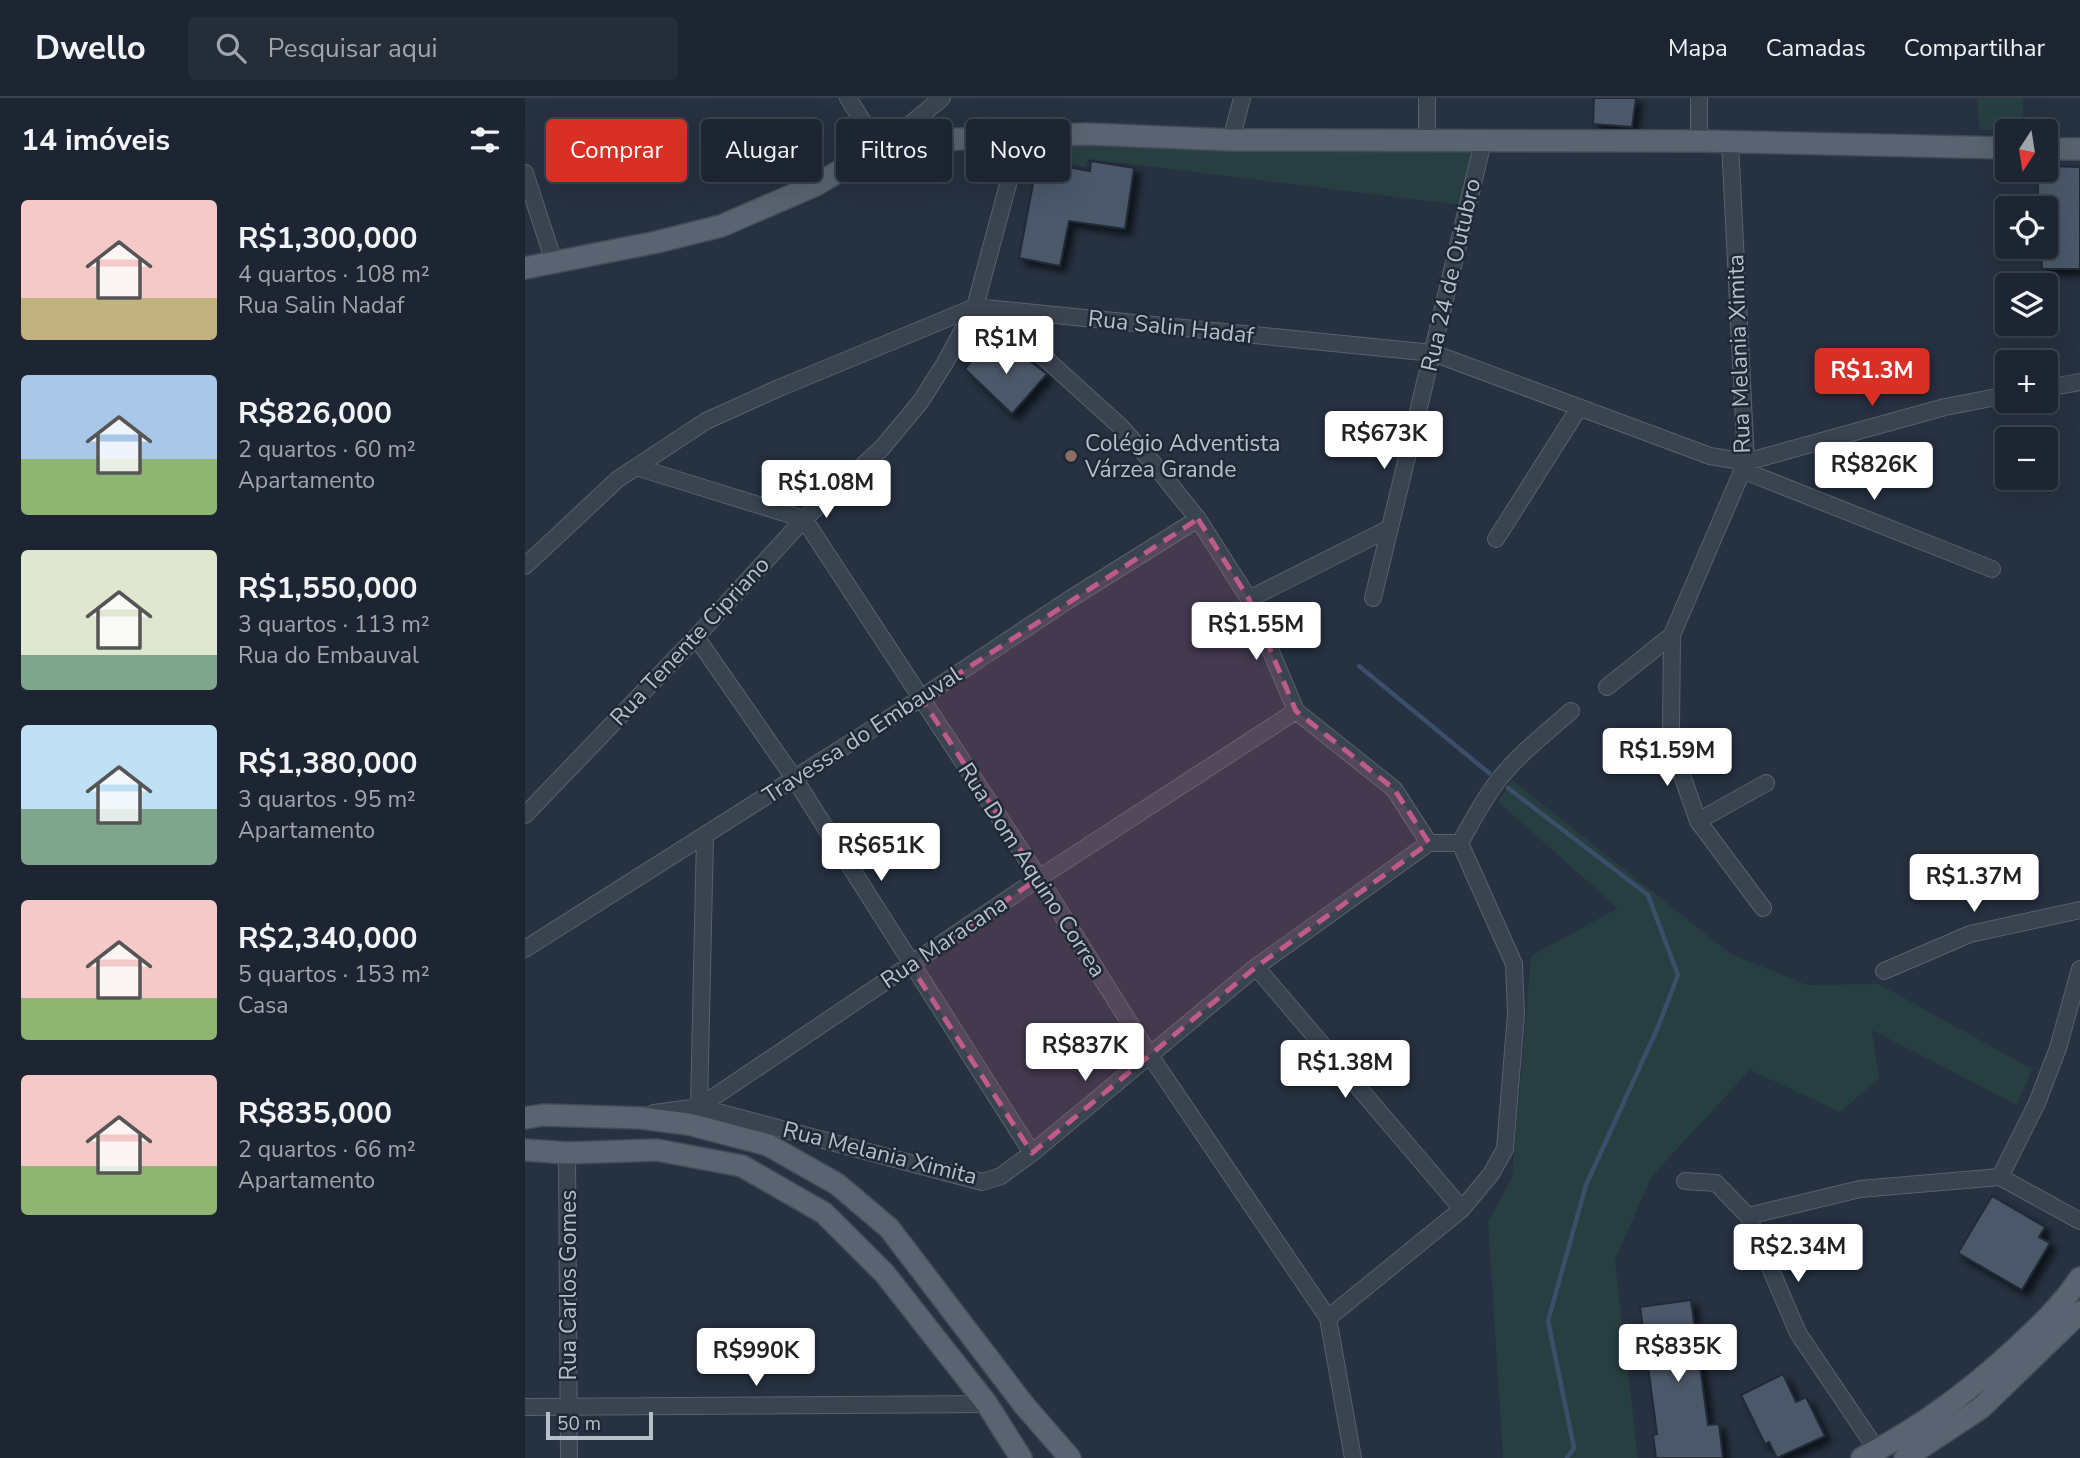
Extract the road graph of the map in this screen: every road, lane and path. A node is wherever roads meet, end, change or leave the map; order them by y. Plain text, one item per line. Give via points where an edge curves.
1 (848, 98) edge
2 (942, 98) edge
3 (1242, 98) edge
4 (1427, 98) edge
5 (1699, 98) edge
6 (863, 119) edge
7 (916, 119) edge
8 (1070, 135) edge
9 (1231, 140) junction
10 (1427, 140) junction
11 (1699, 141) junction
12 (1483, 142) junction
13 (1730, 143) junction
14 (1995, 148) edge
15 (2058, 149) edge
16 (2080, 149) edge
17 (525, 173) edge
18 (836, 173) edge
19 (1009, 182) edge
20 (554, 262) junction
21 (525, 268) edge
22 (975, 307) junction
23 (1433, 353) junction
24 (2080, 382) edge
25 (2058, 386) edge
26 (1995, 397) edge
27 (1579, 408) junction
28 (1744, 466) junction
29 (636, 467) junction
30 (804, 519) junction
31 (1198, 519) junction
32 (1388, 529) junction
33 (1496, 539) dead end
34 (525, 566) edge
35 (1992, 569) dead end
36 (1373, 598) dead end
37 (1249, 599) junction
38 (1672, 635) junction
39 (696, 637) junction
40 (1607, 687) dead end
41 (921, 698) junction
42 (1296, 711) junction
43 (1571, 712) dead end
44 (794, 778) junction
45 (1766, 782) dead end
46 (525, 815) edge
47 (1697, 821) junction
48 (705, 836) junction
49 (1429, 843) junction
50 (1460, 843) junction
51 (1039, 878) junction
52 (1763, 908) dead end
53 (2080, 910) edge
54 (525, 949) edge
55 (910, 965) junction
56 (1256, 967) junction
57 (2080, 969) edge
58 (1884, 971) dead end
59 (1149, 1054) junction
60 (699, 1107) junction
61 (531, 1114) edge
62 (641, 1118) junction
63 (525, 1150) edge
64 (567, 1153) junction
65 (1031, 1153) junction
66 (2000, 1177) junction
67 (1685, 1181) dead end
68 (1462, 1209) junction
69 (1748, 1216) junction
70 (2080, 1221) edge
71 (2080, 1278) edge
72 (2080, 1312) edge
73 (1328, 1318) junction
74 (987, 1404) junction
75 (1024, 1405) junction
76 (525, 1407) edge
77 (568, 1407) junction
78 (1869, 1454) edge
79 (1910, 1457) edge
80 (569, 1458) edge
81 (1021, 1458) edge
82 (1070, 1458) edge
83 (1353, 1458) edge

1 - 6 street
2 - 7 street
3 - 9 street
4 - 10 street
5 - 11 street
8 - 9 main road
9 - 10 main road
10 - 12 main road
11 - 12 main road
11 - 13 main road
12 - 23 street, Rua 24 de Outubro
13 - 14 main road
13 - 28 street, Rua Melania Ximita
15 - 16 main road
17 - 20 street
18 - 20 main road via 721,226
19 - 22 street, Rua Tenente Cipriano
20 - 21 main road
22 - 23 street, Rua Salin Hadaf
22 - 29 street, Rua Salin Hadaf via 706,421
22 - 30 street, Rua Tenente Cipriano via 921,401 882,447
22 - 31 street via 1045,359 1121,427
23 - 27 street, Rua Salin Hadaf
23 - 32 street, Rua 24 de Outubro
24 - 25 street
26 - 28 street via 1945,407
27 - 28 street, Rua Salin Hadaf
27 - 33 street
28 - 35 street
28 - 38 street, Rua Melania Ximita
29 - 30 street
29 - 34 street, Rua Salin Hadaf
30 - 39 street, Rua Tenente Cipriano
30 - 41 street, Rua Dom Aquino Correa
31 - 37 street
31 - 41 street, Travessa do Embauval
32 - 36 street, Rua 24 de Outubro
32 - 37 street
37 - 42 street
38 - 40 street, Rua Melania Ximita
38 - 47 street via 1671,729
39 - 44 street
39 - 46 street, Rua Tenente Cipriano
41 - 44 street, Travessa do Embauval
41 - 51 street, Rua Dom Aquino Correa
42 - 49 street via 1394,789
42 - 51 street, Rua Maracana
43 - 50 street via 1499,778
44 - 48 street, Travessa do Embauval
44 - 55 street
45 - 47 street
47 - 52 street
48 - 54 street, Travessa do Embauval
48 - 60 street
49 - 50 street
49 - 56 street, Rua Melania Ximita
50 - 68 street via 1514,964 1517,993 1504,1149 1491,1174
51 - 55 street, Rua Maracana
51 - 59 street, Rua Dom Aquino Correa
53 - 58 street via 1970,934
55 - 60 street, Rua Maracana
55 - 65 street
56 - 59 street, Rua Melania Ximita
56 - 68 street
57 - 66 street via 2037,1103
59 - 65 street, Rua Melania Ximita
59 - 73 street, Rua Dom Aquino Correa
60 - 62 street, Rua Melania Ximita
60 - 65 street, Rua Melania Ximita via 982,1182 1001,1176
61 - 62 main road
61 - 64 main road via 563,1122 569,1137
62 - 75 main road via 688,1124 768,1146 837,1184 889,1228
63 - 64 main road
64 - 74 main road via 657,1150 742,1166 824,1213 885,1274
64 - 77 street, Rua Carlos Gomes
66 - 69 street via 1860,1189
66 - 70 street
67 - 69 street via 1716,1183
68 - 73 street
69 - 78 street via 1798,1332
71 - 78 main road via 2040,1326 1974,1386 1904,1436
72 - 79 main road via 1981,1408
73 - 83 street, Rua Dom Aquino Correa
74 - 75 main road via 1006,1399
74 - 77 street
74 - 81 main road
75 - 82 main road
76 - 77 street
77 - 80 street, Rua Carlos Gomes

